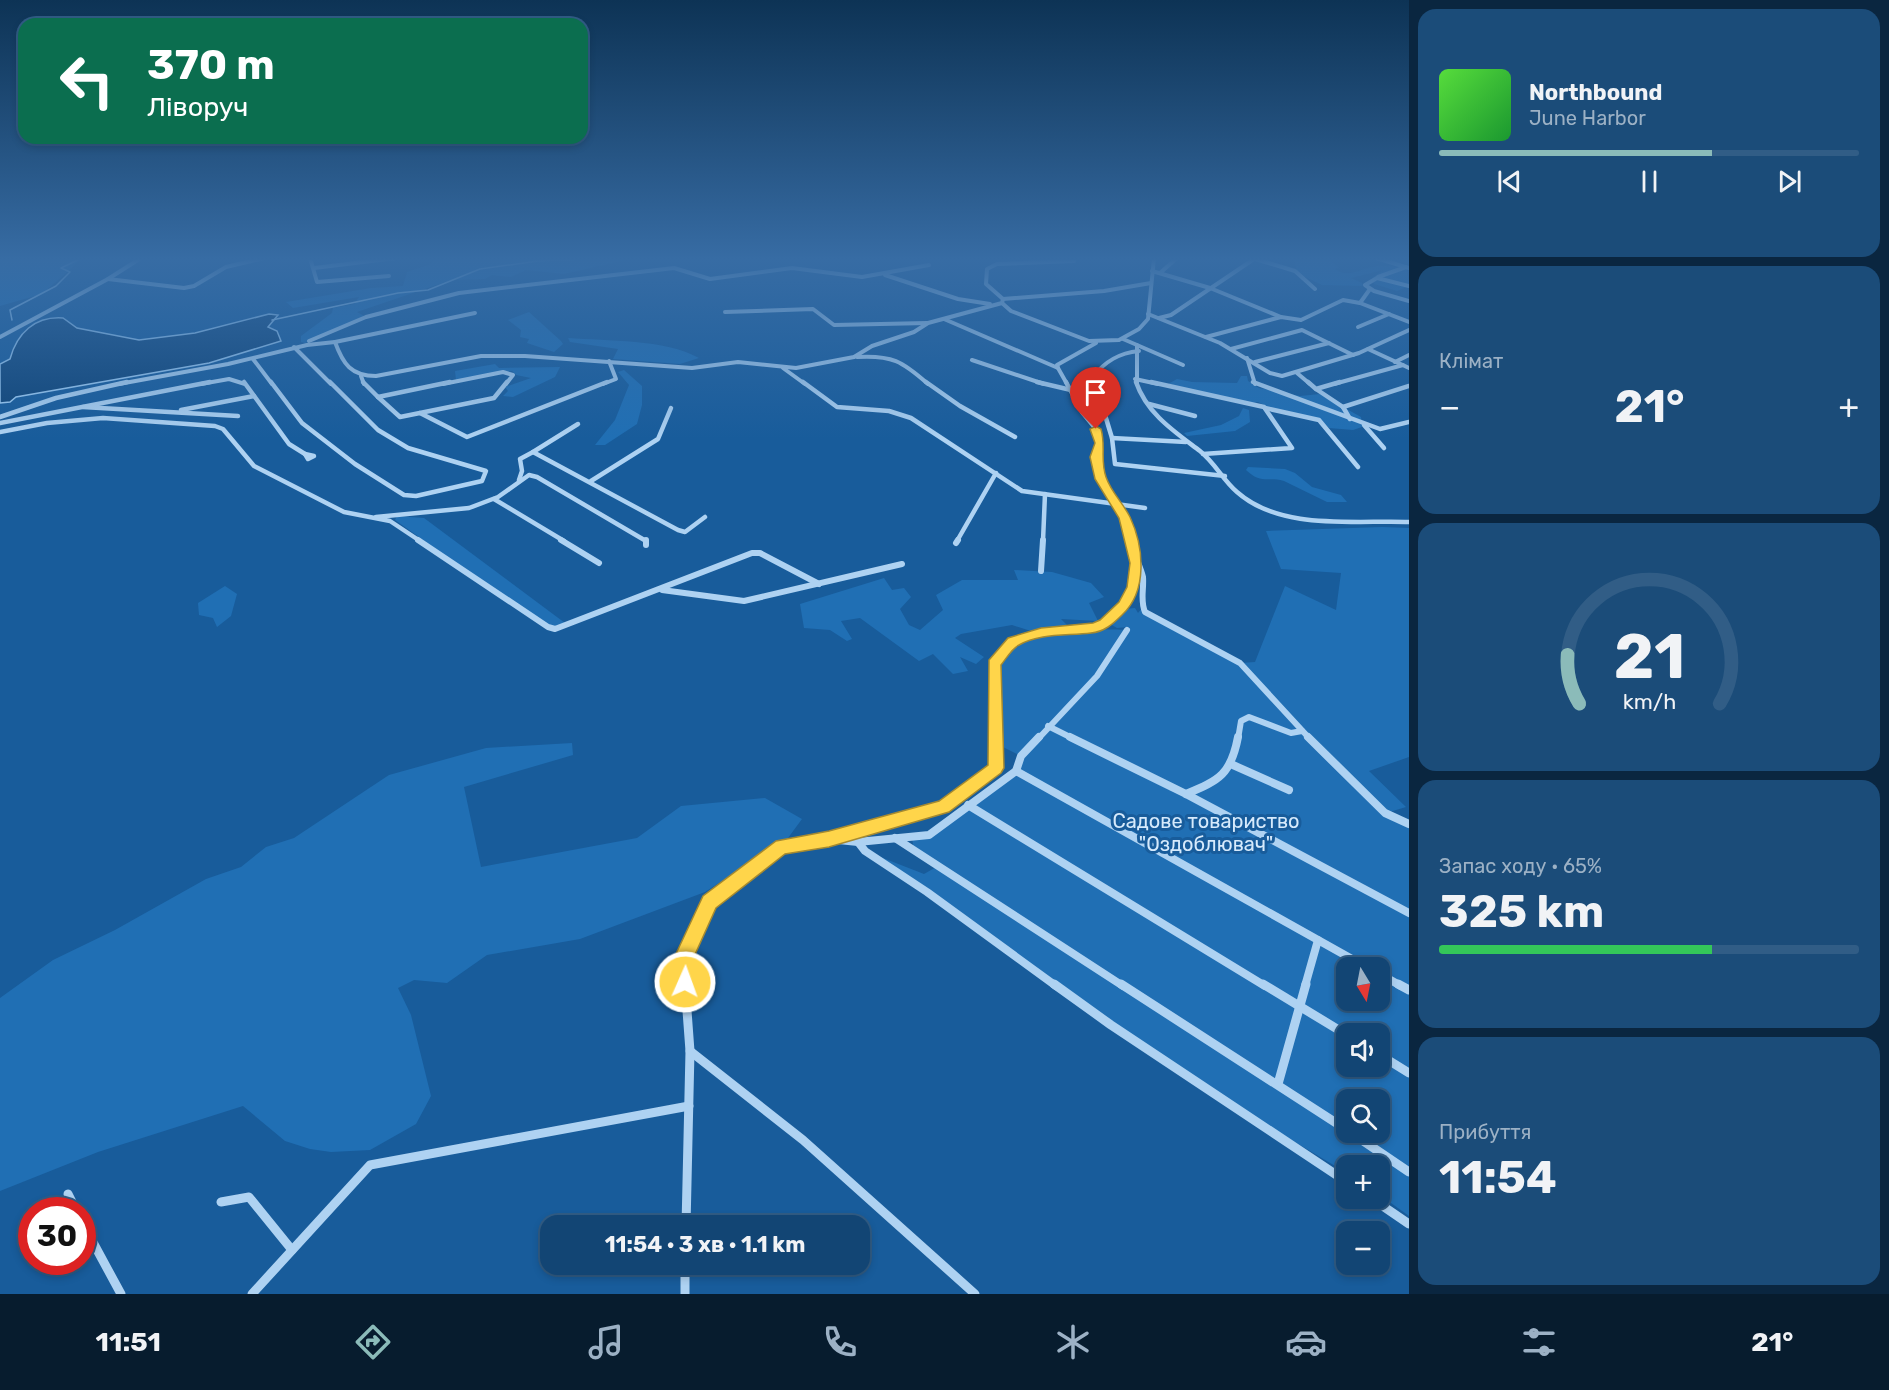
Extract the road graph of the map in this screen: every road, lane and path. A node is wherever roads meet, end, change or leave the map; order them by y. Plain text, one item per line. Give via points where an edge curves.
1 (35, 318) edge
2 (363, 318) edge
3 (449, 318) edge
4 (825, 318) edge
5 (1031, 318) edge
6 (1148, 318) edge
7 (1160, 318) edge
8 (1276, 318) edge
9 (1379, 318) edge
10 (943, 319) joint
11 (928, 323) junction
12 (1358, 327) dead end
13 (1409, 330) edge
14 (0, 337) edge
15 (1205, 337) junction
16 (1123, 339) junction
17 (335, 342) junction
18 (1329, 342) junction
19 (305, 343) junction
20 (1096, 343) junction
21 (1137, 345) junction
22 (294, 347) junction
23 (1231, 349) junction
24 (1368, 349) junction
25 (1139, 351) junction
26 (1353, 355) junction
27 (1409, 355) edge
28 (854, 357) junction
29 (1247, 358) junction
30 (253, 359) junction
31 (972, 360) dead end
32 (609, 361) junction
33 (1255, 362) junction
34 (1395, 362) junction
35 (1183, 365) dead end
36 (1403, 365) junction
37 (782, 367) junction
38 (1058, 368) junction
39 (1409, 368) edge
40 (1297, 373) junction
41 (361, 376) junction
42 (1136, 379) junction
43 (1409, 386) edge
44 (1316, 389) junction
45 (1071, 390) junction
46 (254, 396) junction
47 (377, 397) junction
48 (1148, 404) junction
49 (74, 407) junction
50 (1264, 407) junction
51 (1343, 407) junction
52 (671, 408) dead end
53 (172, 412) junction
54 (420, 413) junction
55 (1195, 416) dead end
56 (0, 417) edge
57 (238, 417) dead end
58 (1350, 419) junction
59 (1409, 422) edge
60 (0, 423) edge
61 (578, 424) dead end
62 (1363, 424) junction
63 (0, 432) edge
64 (1015, 437) dead end
65 (1112, 438) junction
66 (1186, 442) junction
67 (1384, 448) dead end
68 (533, 452) junction
69 (305, 454) dead end
70 (1203, 454) junction
71 (1358, 467) dead end
72 (996, 473) junction
73 (1225, 476) junction
74 (519, 480) junction
75 (591, 481) junction
76 (1045, 494) junction
77 (494, 499) junction
78 (1116, 504) junction
79 (1145, 508) dead end
80 (373, 517) junction
81 (705, 517) dead end
82 (1368, 523) dead end
83 (1409, 524) edge
84 (956, 543) dead end
85 (646, 545) dead end
86 (599, 563) dead end
87 (1136, 563) junction
88 (902, 564) dead end
89 (1041, 571) dead end
90 (819, 584) junction
91 (659, 589) junction
92 (1127, 630) dead end
93 (1048, 726) junction
94 (1302, 731) junction
95 (1233, 765) junction
96 (1016, 771) junction
97 (1289, 790) dead end
98 (1186, 794) junction
99 (968, 805) junction
100 (1409, 824) edge
101 (895, 838) junction
102 (829, 839) junction
103 (858, 842) junction
104 (1409, 913) edge
105 (1318, 940) junction
106 (1348, 957) edge
107 (1390, 980) edge
108 (1409, 990) edge
109 (1299, 1006) junction
110 (1336, 1028) edge
111 (690, 1051) junction
112 (1390, 1061) edge
113 (1409, 1072) edge
114 (1278, 1084) junction
115 (689, 1106) junction
116 (1336, 1122) edge
117 (1367, 1143) edge
118 (1409, 1172) edge
119 (1336, 1175) edge
120 (68, 1194) dead end
121 (70, 1197) edge
122 (221, 1202) dead end
123 (1387, 1209) edge
124 (686, 1215) edge
125 (1409, 1224) edge
126 (96, 1248) edge
127 (292, 1250) junction
128 (685, 1275) edge
129 (121, 1294) edge
130 (252, 1294) edge
131 (684, 1294) edge
132 (975, 1294) edge

1 - 14 street
2 - 19 street
3 - 17 street
4 - 11 street via 834,325
5 - 20 street
6 - 16 street
7 - 15 street
8 - 15 street
9 - 12 street
10 - 11 street
10 - 38 street
11 - 28 street
13 - 24 street
15 - 23 street
16 - 20 street
16 - 21 street
17 - 19 street
17 - 41 street via 342,361
18 - 23 street via 1302,330
18 - 26 street
18 - 33 street
19 - 22 street
20 - 38 street via 1057,365
21 - 25 street
21 - 35 street
22 - 30 street
22 - 30 street via 378,430 408,448 486,471 482,481 416,496 404,495 354,464 302,423
23 - 29 street
24 - 26 street
24 - 34 street
25 - 42 street
25 - 65 street via 1122,352 1100,367 1094,377
26 - 40 street
27 - 34 street
28 - 37 street
28 - 64 street via 886,356 901,360 939,393
29 - 33 street
29 - 58 street via 1253,383
30 - 56 street via 97,388
31 - 45 street via 1026,380
32 - 37 street via 692,368 738,362
32 - 41 street via 481,356
32 - 54 street via 616,379 467,437
33 - 40 street via 1270,373
34 - 36 street
36 - 39 street
36 - 44 street
37 - 72 street via 837,407 889,411 911,418
38 - 45 street
40 - 44 street
41 - 47 street via 361,381
42 - 48 street
42 - 50 street
43 - 51 street
44 - 51 street
45 - 78 street via 1096,429 1101,479
46 - 49 street via 244,382 229,379
46 - 53 street
46 - 69 street via 289,444
47 - 54 street via 400,417
47 - 54 street via 503,372 513,375 494,398
48 - 55 street
48 - 66 street
49 - 53 street
49 - 60 street
50 - 70 street via 1292,448
50 - 71 street via 1318,420
51 - 58 street
52 - 75 street via 658,439
53 - 57 street
58 - 62 street
59 - 62 street via 1380,429
61 - 68 street
62 - 67 street
63 - 80 street via 103,418 215,426 223,429 254,466 344,512
65 - 66 street
65 - 73 street via 1115,464
66 - 70 street
68 - 74 street via 520,459
68 - 75 street
70 - 73 street
72 - 76 street via 1022,490
72 - 84 street
73 - 83 street via 1251,501 1296,517
74 - 77 street
74 - 85 street via 529,475 537,477 646,540
75 - 81 street via 678,530 685,532
76 - 78 street
76 - 89 street
77 - 80 street via 437,515 399,513
77 - 86 street
78 - 79 street
78 - 87 street via 1125,518
80 - 91 street via 390,521 555,629
82 - 83 street
87 - 94 street via 1144,583 1144,612 1240,663
87 - 102 street via 1128,600 1105,624 1013,641 994,664 996,768 943,807
88 - 90 street
90 - 91 street via 744,601
90 - 91 street via 760,553
92 - 93 street via 1097,676
93 - 96 street via 1021,756
93 - 98 street
94 - 95 street via 1291,733 1249,717 1241,721
94 - 100 street via 1385,813
95 - 97 street
95 - 98 street via 1215,783
96 - 99 street
96 - 105 street
98 - 104 street
99 - 101 street via 929,835
99 - 109 street
101 - 103 street
101 - 114 street
102 - 103 street
102 - 111 street via 782,847 710,902 683,958
103 - 119 street via 865,851 1111,1025
105 - 106 street
105 - 109 street
107 - 108 street
109 - 110 street
109 - 114 street
111 - 115 street
111 - 132 street via 803,1140
112 - 113 street
114 - 116 street
115 - 124 street
115 - 127 street via 370,1165
117 - 118 street
120 - 121 street
122 - 127 street via 249,1197
123 - 125 street
126 - 129 street
127 - 130 street
128 - 131 street

